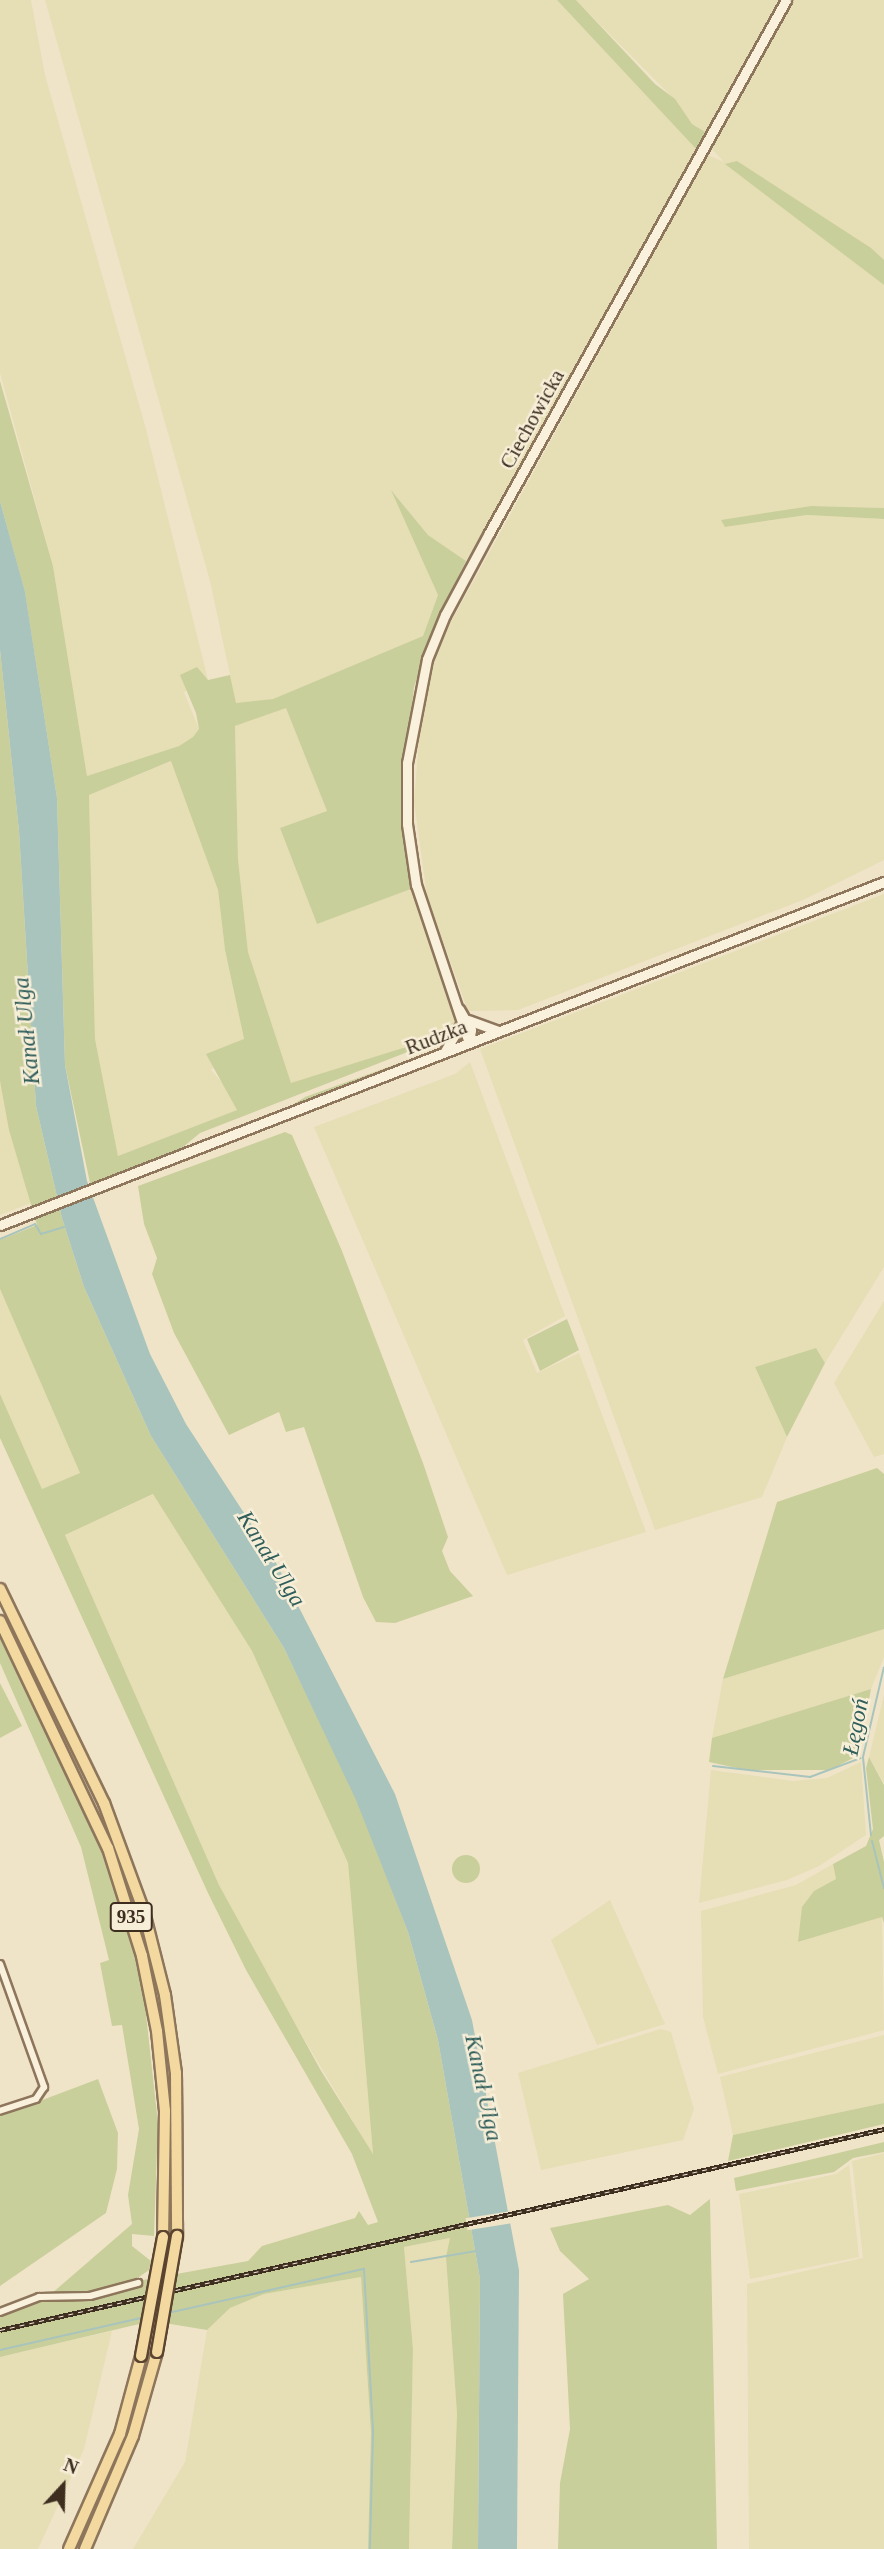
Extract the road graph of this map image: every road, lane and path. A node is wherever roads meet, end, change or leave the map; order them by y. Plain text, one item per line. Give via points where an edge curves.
1 (786, 0) edge
2 (884, 882) edge
3 (463, 1023) junction
4 (499, 1031) junction
5 (469, 1043) junction
6 (444, 1052) junction
7 (0, 1226) edge
8 (0, 1589) edge
9 (0, 1621) edge
10 (0, 1964) edge
11 (0, 2111) edge
12 (138, 2283) dead end
13 (0, 2312) edge
14 (69, 2549) edge
15 (85, 2549) edge

1 - 3 main road, Ciechowicka via 489,533 433,643 407,763 407,824 416,885
2 - 4 main road, Rudzka
3 - 4 main road
3 - 5 main road
3 - 6 main road
4 - 5 main road, Rudzka
5 - 6 main road, Rudzka
6 - 7 main road, Rudzka
8 - 15 main road, 935, bridge via 104,1803 150,1934 176,2073 177,2236 158,2352 133,2436
9 - 14 main road, 935, bridge via 108,1848 142,1956 163,2086 163,2237 141,2356 116,2444
10 - 11 street via 44,2087 36,2099
12 - 13 street via 90,2296 39,2297

